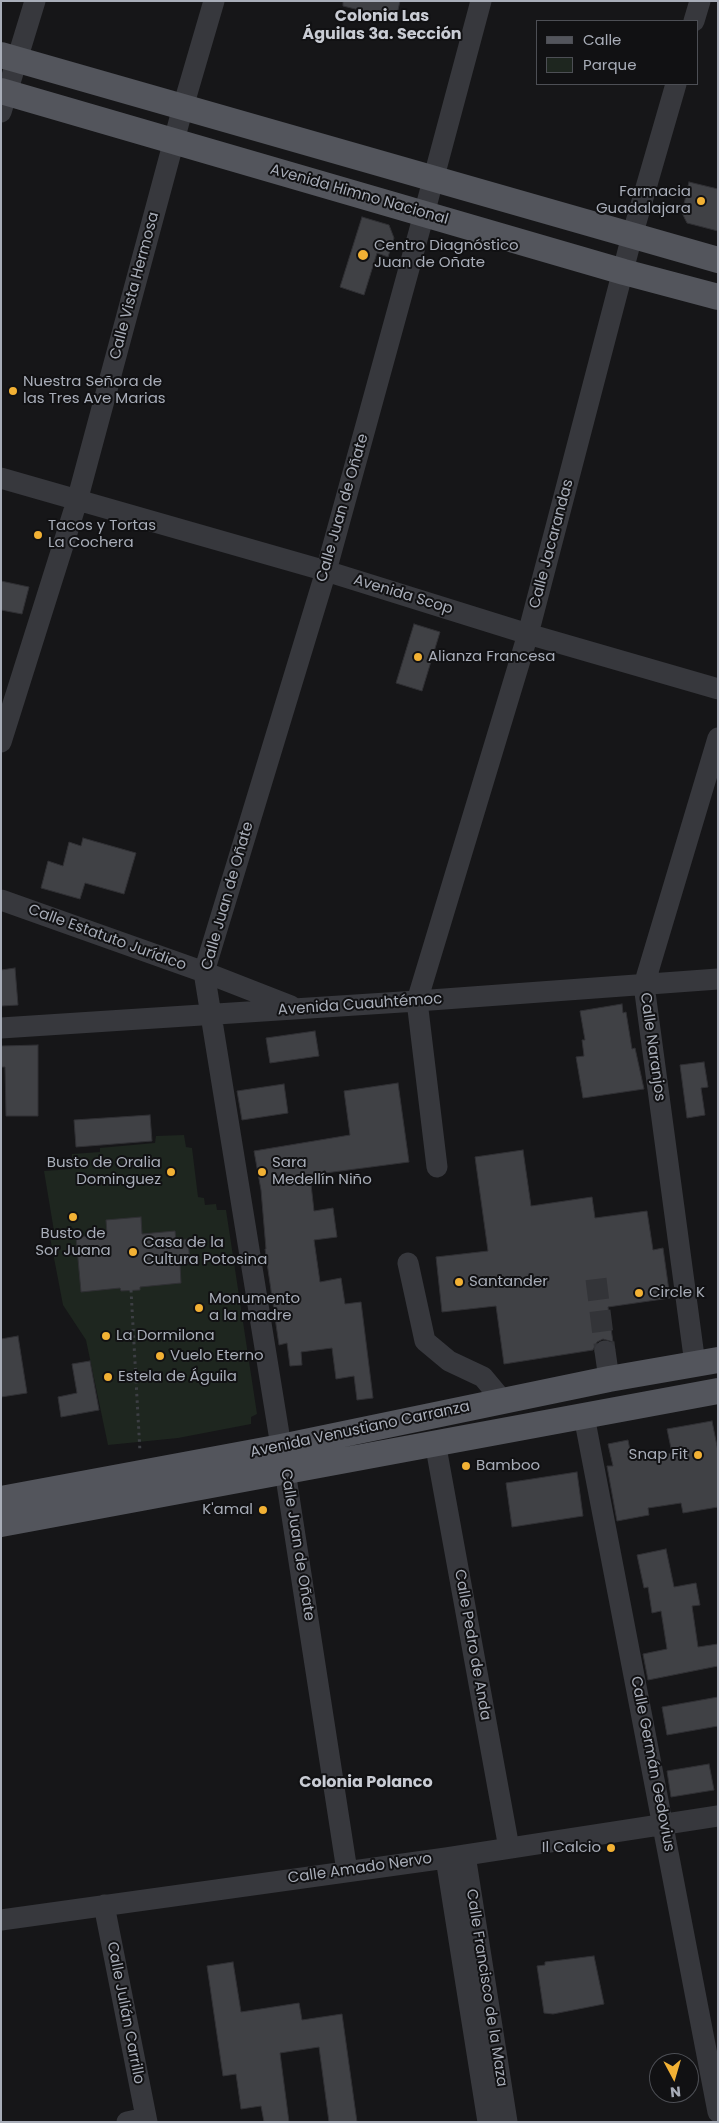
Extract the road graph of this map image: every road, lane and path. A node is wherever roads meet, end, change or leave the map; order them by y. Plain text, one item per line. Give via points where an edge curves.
1 (35, 1) edge
2 (214, 1) edge
3 (481, 1) edge
4 (700, 1) edge
5 (694, 20) edge
6 (10, 57) edge
7 (676, 85) edge
8 (3, 98) edge
9 (183, 107) junction
10 (174, 141) junction
11 (434, 179) junction
12 (424, 214) junction
13 (632, 236) junction
14 (718, 260) edge
15 (624, 272) junction
16 (718, 297) edge
17 (1, 478) edge
18 (77, 501) junction
19 (326, 571) junction
20 (528, 634) junction
21 (718, 690) edge
22 (718, 738) edge
23 (1, 742) edge
24 (1, 900) edge
25 (204, 972) junction
26 (718, 979) edge
27 (644, 985) junction
28 (417, 1001) junction
29 (296, 1008) junction
30 (211, 1014) junction
31 (1, 1028) edge
32 (437, 1167) dead end
33 (408, 1263) dead end
34 (130, 1290) dead end
35 (605, 1351) tunnel mouth
36 (707, 1362) edge
37 (609, 1379) junction
38 (718, 1391) edge
39 (502, 1401) junction
40 (584, 1416) junction
41 (435, 1442) junction
42 (283, 1459) junction
43 (141, 1473) junction
44 (1, 1499) edge
45 (1, 1524) edge
46 (718, 1816) edge
47 (663, 1823) junction
48 (509, 1848) junction
49 (456, 1856) junction
50 (347, 1871) junction
51 (104, 1905) junction
52 (1, 1920) edge
53 (718, 2112) edge
54 (140, 2121) edge
55 (488, 2122) edge
56 (507, 2122) edge

1 - 6 street
2 - 9 street, Calle Vista Hermosa
3 - 11 street, Calle Juan de Oñate
4 - 5 street
6 - 8 street
6 - 9 main road
7 - 13 street, Calle Jacarandas
8 - 10 main road, Avenida Himno Nacional
9 - 10 street, Calle Vista Hermosa
9 - 11 main road
10 - 12 main road, Avenida Himno Nacional
10 - 18 street, Calle Vista Hermosa
11 - 12 street, Calle Juan de Oñate
11 - 13 main road
12 - 15 main road, Avenida Himno Nacional
12 - 19 street, Calle Juan de Oñate
13 - 14 main road
13 - 15 street, Calle Jacarandas
15 - 16 main road, Avenida Himno Nacional
15 - 20 street, Calle Jacarandas
17 - 18 street, Avenida Scop
18 - 19 street, Avenida Scop
18 - 23 street, Calle Vista Hermosa
19 - 20 street, Avenida Scop
19 - 25 street, Calle Juan de Oñate
20 - 21 street, Avenida Scop
20 - 28 street, Calle Jacarandas
22 - 27 street, Calle Naranjos
24 - 25 street, Calle Estatuto Jurídico
25 - 29 street, Calle Estatuto Jurídico
25 - 30 street, Calle Juan de Oñate
26 - 27 street, Avenida Cuauhtémoc
27 - 28 street, Avenida Cuauhtémoc
27 - 36 street, Calle Naranjos
28 - 29 street, Avenida Cuauhtémoc
28 - 32 street
29 - 30 street, Avenida Cuauhtémoc
30 - 31 street, Avenida Cuauhtémoc
30 - 42 street, Calle Juan de Oñate
33 - 39 street via 425,1341 449,1361 483,1377
34 - 43 path
35 - 37 street
36 - 37 main road, Avenida Venustiano Carranza
37 - 39 main road, Avenida Venustiano Carranza
38 - 40 main road, Avenida Venustiano Carranza
39 - 42 main road, Avenida Venustiano Carranza
40 - 41 main road, Avenida Venustiano Carranza
40 - 47 street, Calle Germán Gedovius
41 - 42 main road, Avenida Venustiano Carranza
41 - 48 street, Calle Pedro de Anda
42 - 43 main road, Avenida Venustiano Carranza
42 - 45 main road, Avenida Venustiano Carranza
42 - 50 street, Calle Juan de Oñate
43 - 44 main road, Avenida Venustiano Carranza
46 - 47 street, Calle Amado Nervo
47 - 48 street, Calle Amado Nervo
47 - 53 street, Calle Germán Gedovius
48 - 49 street, Calle Amado Nervo
49 - 50 street, Calle Amado Nervo
49 - 55 street, Calle Francisco de la Maza
49 - 56 street, Calle Francisco de la Maza
50 - 51 street, Calle Amado Nervo
51 - 52 street, Calle Amado Nervo
51 - 54 street, Calle Julián Carrillo

